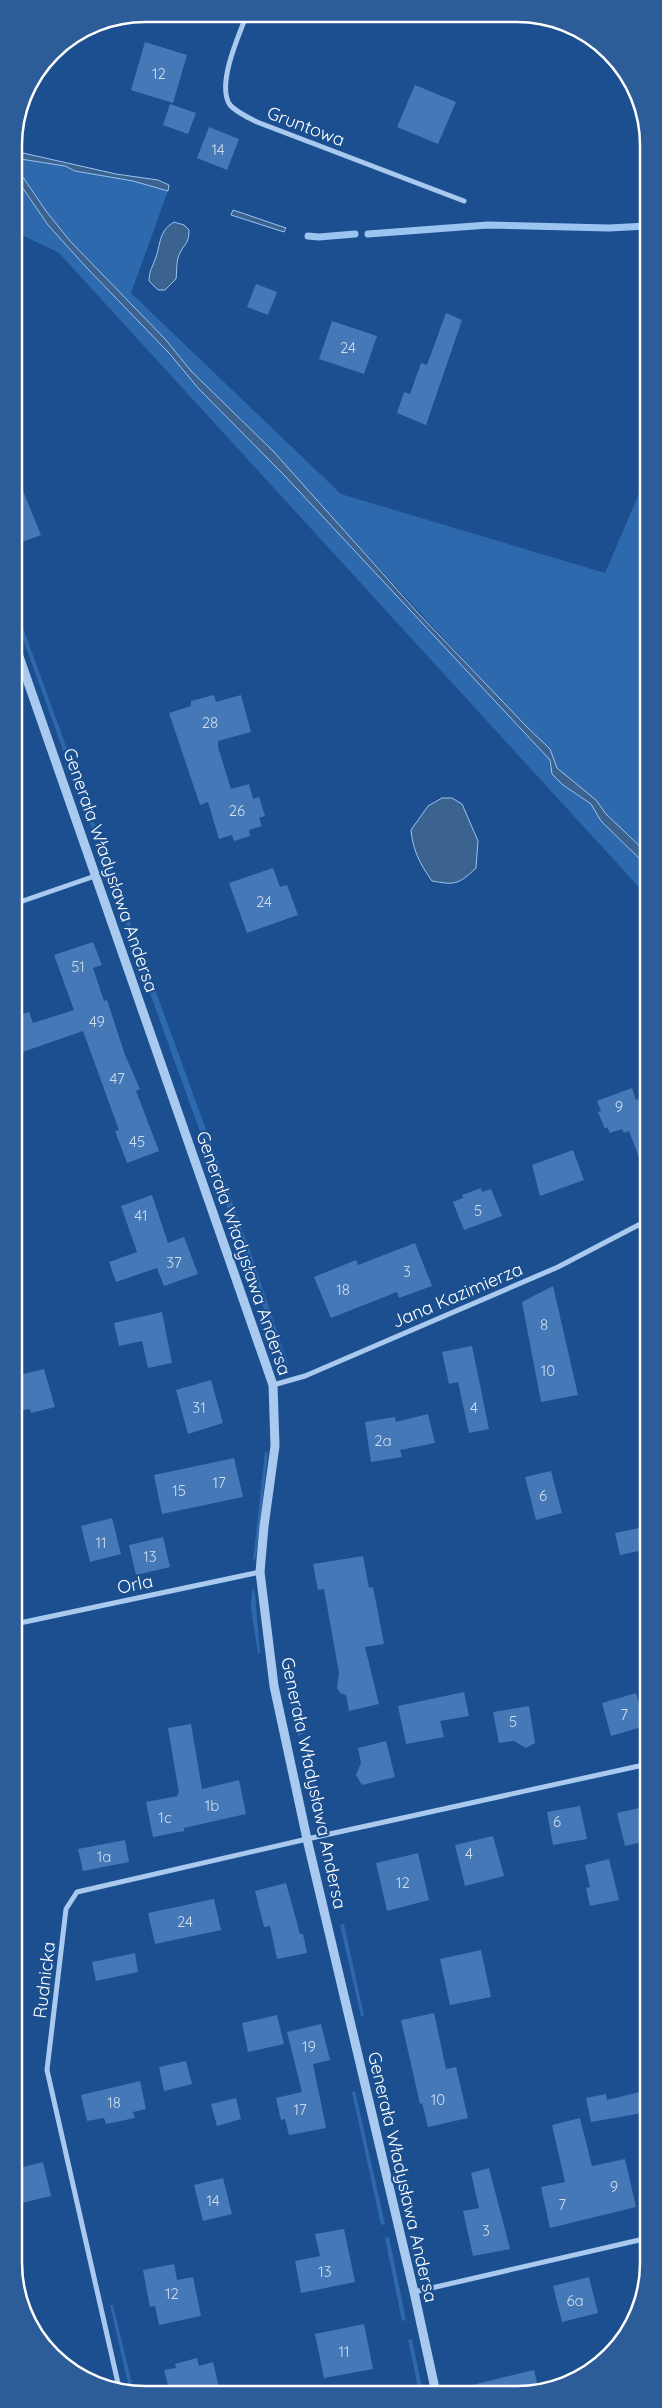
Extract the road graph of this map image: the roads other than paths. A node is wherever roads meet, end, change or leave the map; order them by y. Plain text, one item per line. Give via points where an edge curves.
1 (244, 23) edge
2 (464, 201) dead end
3 (23, 667) edge
4 (95, 876) junction
5 (23, 901) edge
6 (639, 1224) edge
7 (273, 1385) junction
8 (260, 1572) junction
9 (22, 1622) edge
10 (639, 1766) edge
11 (306, 1838) junction
12 (639, 2240) edge
13 (414, 2292) junction
14 (118, 2382) edge
15 (434, 2386) edge

1 - 2 street, Gruntowa via 227,74 225,90 230,105 257,122
3 - 4 street, Generała Władysława Andersa
4 - 5 street
4 - 7 street, Generała Władysława Andersa
6 - 7 street, Jana Kazimierza via 558,1267 305,1376
7 - 8 street, Generała Władysława Andersa via 275,1446
8 - 9 street, Orla
8 - 11 street, Generała Władysława Andersa via 274,1686
10 - 11 street, Rudnicka
11 - 13 street, Generała Władysława Andersa
11 - 14 street, Rudnicka via 77,1892 66,1909 48,2070
12 - 13 street
13 - 15 street, Generała Władysława Andersa

